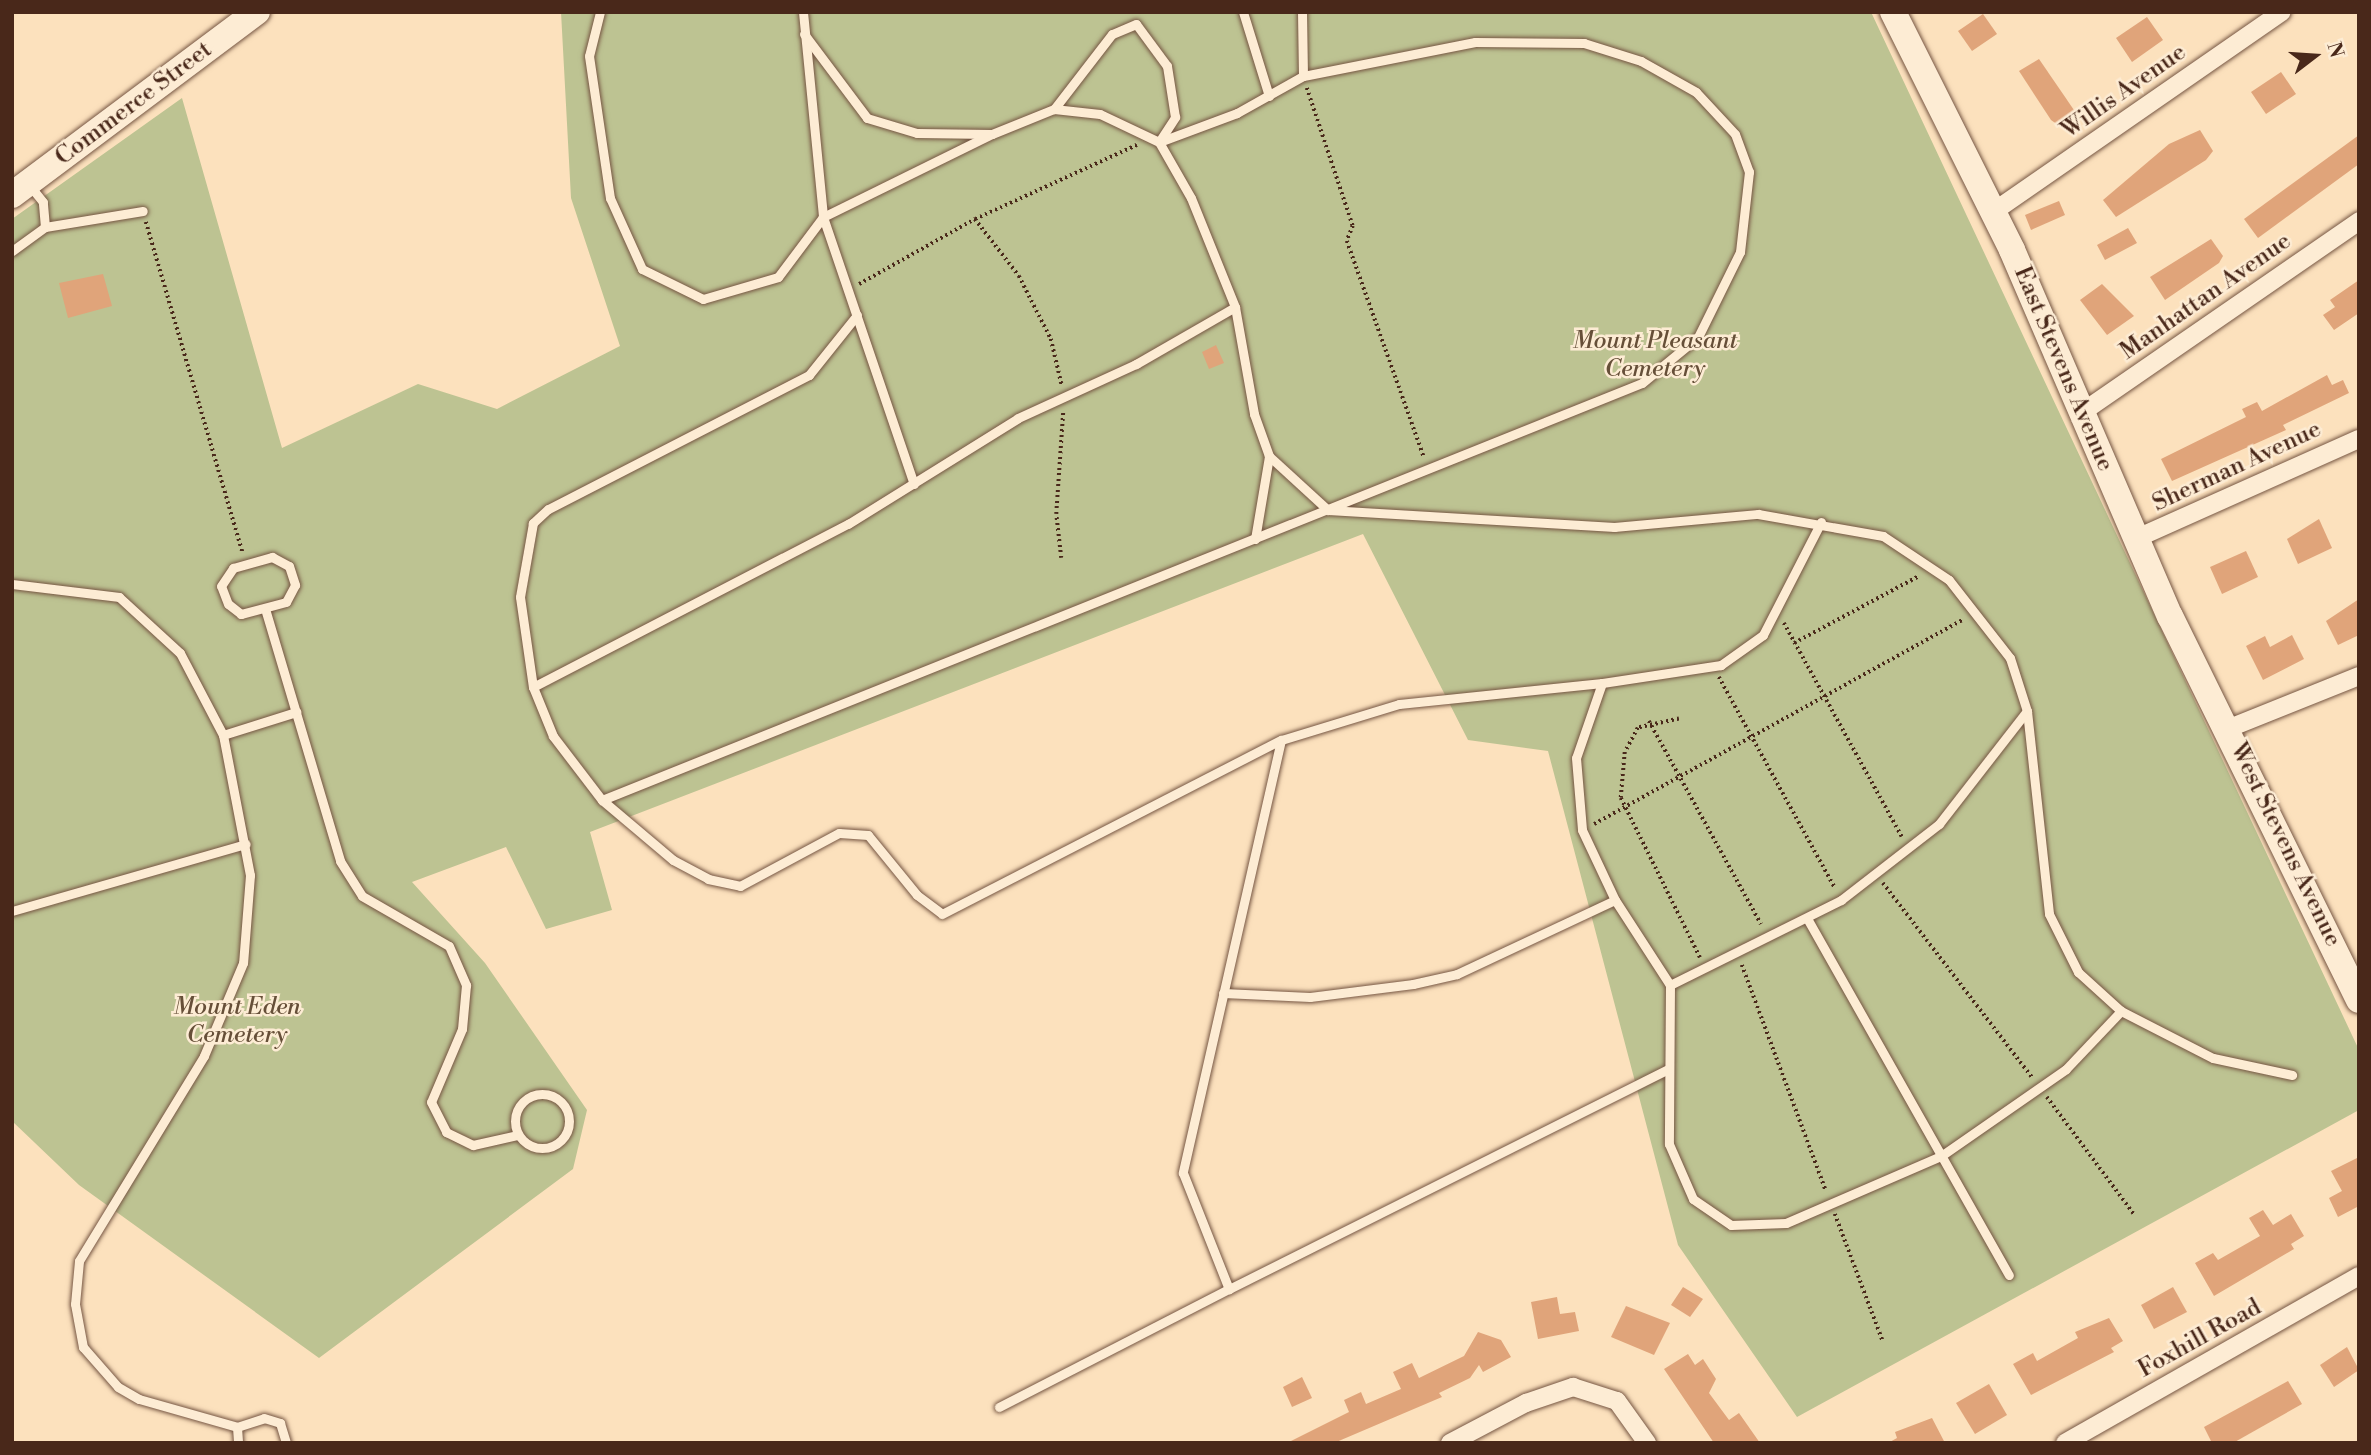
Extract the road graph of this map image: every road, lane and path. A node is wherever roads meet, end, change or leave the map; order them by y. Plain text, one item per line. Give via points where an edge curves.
1 (257, 12) edge
2 (600, 12) edge
3 (803, 12) edge
4 (1243, 12) edge
5 (1302, 12) edge
6 (2282, 12) edge
7 (1898, 14) edge
8 (804, 34) junction
9 (1303, 76) junction
10 (1269, 96) junction
11 (1054, 109) junction
12 (992, 134) junction
13 (1155, 140) junction
14 (20, 190) edge
15 (143, 211) joint
16 (1993, 212) junction
17 (823, 217) junction
18 (975, 219) junction
19 (2359, 221) edge
20 (45, 227) junction
21 (12, 251) edge
22 (848, 290) junction
23 (1235, 307) junction
24 (857, 315) junction
25 (1064, 396) junction
26 (2081, 413) junction
27 (2359, 439) edge
28 (1269, 456) junction
29 (1429, 470) junction
30 (914, 484) junction
31 (1328, 510) junction
32 (1821, 522) junction
33 (1255, 539) junction
34 (2135, 539) junction
35 (1061, 558) dead end
36 (246, 562) junction
37 (1932, 569) junction
38 (12, 584) edge
39 (1776, 609) junction
40 (267, 612) junction
41 (1975, 613) junction
42 (1794, 643) junction
43 (1713, 666) junction
44 (2359, 676) edge
45 (1602, 683) junction
46 (533, 687) junction
47 (1824, 697) junction
48 (2027, 711) junction
49 (296, 712) junction
50 (1679, 719) dead end
51 (1649, 721) junction
52 (2227, 729) junction
53 (223, 735) junction
54 (1752, 737) junction
55 (1281, 740) junction
56 (1680, 777) junction
57 (602, 800) junction
58 (1624, 808) junction
59 (1583, 830) junction
60 (246, 844) junction
61 (1908, 848) junction
62 (1876, 873) junction
63 (1615, 900) junction
64 (1841, 900) junction
65 (12, 912) edge
66 (1808, 920) junction
67 (1769, 938) junction
68 (1738, 953) junction
69 (1706, 968) junction
70 (1670, 985) junction
71 (1223, 993) junction
72 (2359, 1000) edge
73 (2121, 1012) junction
74 (1668, 1069) junction
75 (2292, 1075) dead end
76 (2040, 1088) junction
77 (517, 1136) junction
78 (1941, 1156) junction
79 (1831, 1204) junction
80 (2134, 1214) dead end
81 (2009, 1275) dead end
82 (2359, 1276) edge
83 (1229, 1289) junction
84 (1883, 1342) dead end
85 (999, 1407) dead end
86 (237, 1427) junction
87 (238, 1443) edge
88 (286, 1443) edge
89 (1450, 1443) edge
90 (1647, 1443) edge
91 (2065, 1443) edge

1 - 14 street, Commerce Street
2 - 17 lane via 589,56 610,198 642,270 703,299 715,296 778,277
3 - 8 lane
4 - 10 lane
5 - 9 lane
6 - 16 street, Willis Avenue
7 - 16 street, East Stevens Avenue
8 - 12 lane via 867,118 916,133
8 - 17 lane
9 - 10 lane
9 - 29 path via 1353,226 1347,242
9 - 29 lane via 1475,42 1584,43 1641,61 1696,92 1735,134 1749,172 1740,252 1698,337 1642,383
10 - 13 lane
11 - 12 lane
11 - 13 lane via 1100,114
11 - 13 lane via 1112,34 1136,24 1167,66 1175,117
12 - 17 lane
13 - 18 path
13 - 23 lane via 1191,198
14 - 20 lane via 43,202
15 - 20 lane
15 - 36 path
16 - 26 street, East Stevens Avenue
17 - 22 lane
18 - 22 path
18 - 25 path via 1019,276 1051,339
19 - 26 street, Manhattan Avenue
20 - 21 lane
22 - 24 lane
23 - 25 lane
23 - 28 lane via 1254,414
24 - 30 lane
24 - 46 lane via 809,375 548,509 533,523 520,597
25 - 30 lane via 1018,418
25 - 35 path via 1056,514
26 - 34 street, East Stevens Avenue
27 - 34 street, Sherman Avenue
28 - 31 lane
28 - 33 lane
29 - 31 lane
30 - 46 lane
31 - 32 lane via 1614,527 1758,514
31 - 33 lane
32 - 37 lane via 1883,536
32 - 39 lane
33 - 57 lane
34 - 52 street, East Stevens Avenue
36 - 40 lane via 221,586 228,604 241,614
36 - 40 lane via 272,557 289,566 295,585 286,601
37 - 41 lane
37 - 42 path
38 - 53 lane via 98,590 143,613 186,662
39 - 42 path
39 - 43 lane via 1763,635
40 - 49 lane
41 - 47 path
41 - 48 lane via 2010,657
42 - 47 path
43 - 45 lane
43 - 54 path
44 - 52 street
45 - 55 lane via 1399,704
45 - 59 lane via 1576,758
46 - 57 lane via 553,736
47 - 54 path
47 - 61 path
48 - 61 lane via 1939,824
48 - 73 lane via 2049,914 2078,972
49 - 53 lane
49 - 77 lane via 340,861 362,896 449,946 467,985 462,1029 432,1102 446,1132 473,1145
50 - 51 path
51 - 56 path
51 - 58 path via 1625,752
52 - 72 street, West Stevens Avenue
53 - 60 lane
54 - 56 path
54 - 64 path
55 - 57 lane via 942,914 917,895 868,835 839,833 740,886 708,879 673,860
55 - 71 lane
56 - 58 path
56 - 67 path
58 - 59 path
58 - 69 path
59 - 63 lane
60 - 65 lane
60 - 86 lane via 249,924 243,963 204,1056 133,1164 79,1261 75,1282 83,1347 118,1387 178,1412
61 - 62 lane
62 - 64 lane
62 - 76 path
63 - 70 lane
63 - 71 lane via 1457,974 1310,997
64 - 66 lane
66 - 67 lane
66 - 78 lane
67 - 68 lane
68 - 69 lane
68 - 79 path
69 - 70 lane
70 - 74 lane
71 - 83 lane via 1183,1173
73 - 75 lane via 2213,1058
73 - 76 lane
74 - 79 lane via 1668,1144 1693,1199 1731,1225 1786,1223
74 - 83 lane
76 - 78 lane
76 - 80 path
77 - 77 lane via 514,1114 528,1096 546,1093 567,1107 569,1129 556,1146 532,1148
78 - 79 lane
78 - 81 lane
79 - 84 path
82 - 91 street, Foxhill Road
83 - 85 lane
86 - 87 lane
86 - 88 lane via 264,1418 280,1423
89 - 90 street via 1526,1403 1573,1387 1617,1401

